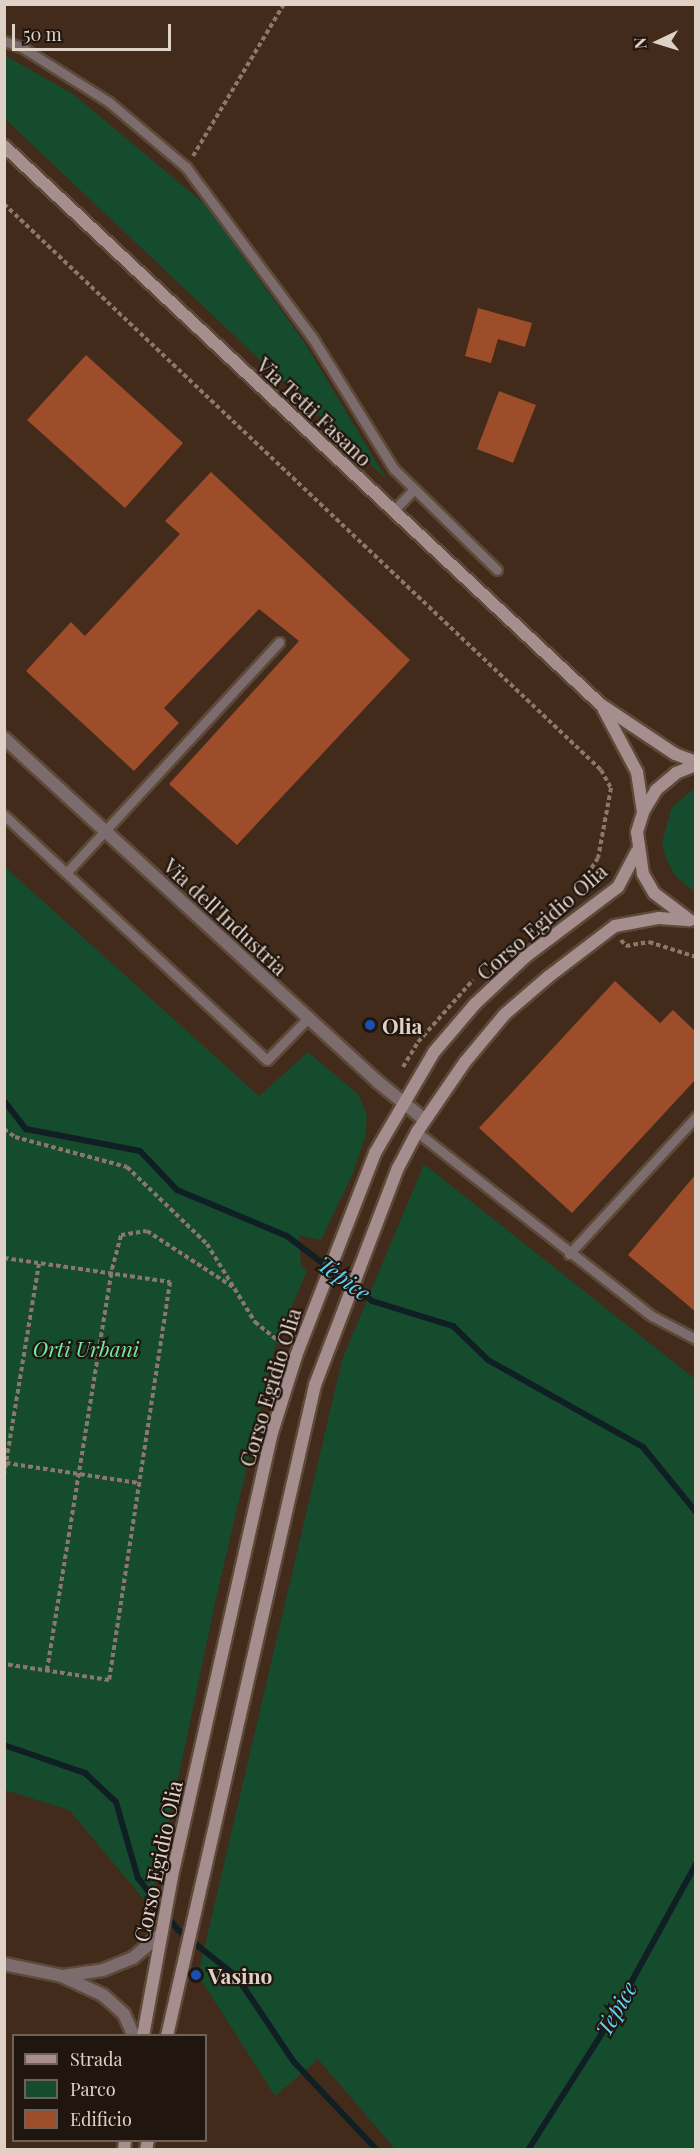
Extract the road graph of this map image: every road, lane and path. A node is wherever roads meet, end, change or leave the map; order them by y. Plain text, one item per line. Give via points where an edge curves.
1 (284, 4) edge
2 (4, 41) edge
3 (4, 146) edge
4 (186, 167) junction
5 (4, 204) edge
6 (414, 489) junction
7 (394, 510) junction
8 (497, 570) dead end
9 (279, 642) dead end
10 (600, 704) junction
11 (4, 738) edge
12 (696, 763) edge
13 (643, 812) junction
14 (4, 815) edge
15 (105, 831) junction
16 (638, 852) junction
17 (67, 872) junction
18 (594, 890) dead end
19 (693, 920) edge
20 (621, 940) dead end
21 (696, 957) edge
22 (308, 1018) junction
23 (403, 1104) junction
24 (696, 1116) edge
25 (425, 1120) junction
26 (4, 1129) edge
27 (417, 1132) junction
28 (569, 1254) junction
29 (4, 1258) edge
30 (39, 1264) junction
31 (111, 1275) junction
32 (236, 1289) junction
33 (696, 1340) edge
34 (296, 1356) junction
35 (5, 1463) edge
36 (79, 1474) junction
37 (4, 1475) edge
38 (139, 1483) junction
39 (4, 1664) edge
40 (47, 1670) junction
41 (161, 1934) junction
42 (4, 1964) edge
43 (62, 1976) junction
44 (133, 2034) edge
45 (143, 2034) edge
46 (167, 2034) edge

1 - 4 path
2 - 4 lane via 23,48 110,102
3 - 7 street, Via Tetti Fasano
4 - 6 lane via 312,337 394,469
5 - 18 path via 601,770 611,788 598,858 585,878
6 - 7 lane
6 - 8 lane
7 - 10 street, Via Tetti Fasano
9 - 15 lane
10 - 12 street, Via Tetti Fasano via 675,754
10 - 13 street, Via Tetti Fasano via 637,771
11 - 15 street, Via dell'Industria
12 - 13 street via 656,790
13 - 16 street
14 - 17 lane
15 - 17 lane
15 - 22 street, Via dell'Industria
16 - 19 street via 654,893 670,909
16 - 23 street, Corso Egidio Olia via 618,887 525,957 475,1004 435,1052
17 - 22 lane via 267,1060
19 - 25 street, Corso Egidio Olia via 659,918 615,926 587,946 505,1014
20 - 21 path via 626,946 649,942
22 - 23 street, Via dell'Industria
23 - 25 street, Via dell'Industria
23 - 34 street, Corso Egidio Olia via 375,1153
24 - 28 lane
25 - 27 street, Corso Egidio Olia
26 - 32 path via 15,1137 127,1167 207,1244
27 - 28 lane
27 - 46 street, Corso Egidio Olia via 396,1173 315,1385
28 - 33 lane via 652,1316
29 - 30 path
30 - 31 path
30 - 35 path
31 - 32 path via 121,1235 147,1231
31 - 36 path
31 - 38 path via 170,1282
32 - 34 path via 255,1322
34 - 41 street, Corso Egidio Olia via 271,1436
35 - 36 path
35 - 37 path
36 - 38 path
36 - 40 path
38 - 40 path via 109,1680
39 - 40 path
41 - 43 street via 133,1958 103,1970
41 - 45 street, Corso Egidio Olia
42 - 43 street
43 - 44 street via 103,1995 124,2014

